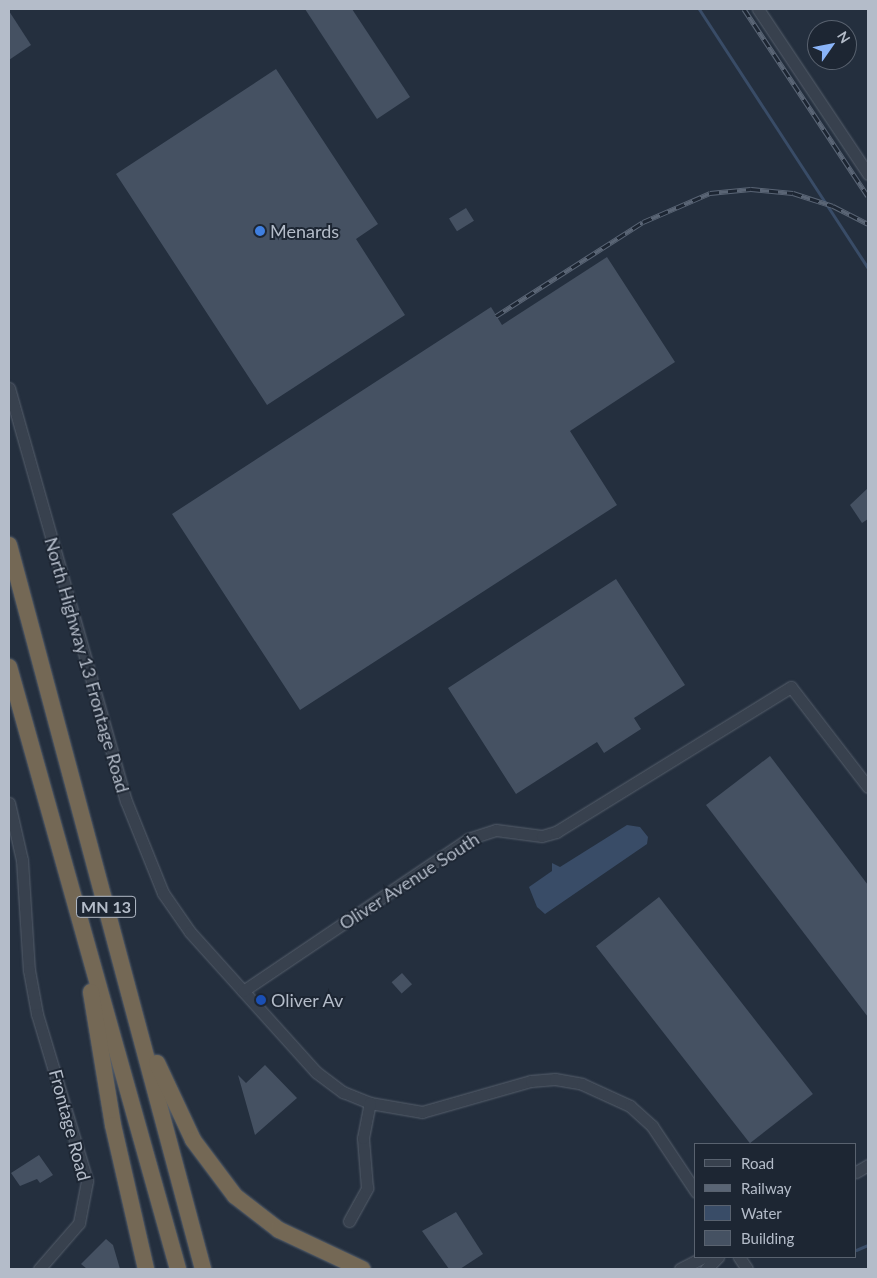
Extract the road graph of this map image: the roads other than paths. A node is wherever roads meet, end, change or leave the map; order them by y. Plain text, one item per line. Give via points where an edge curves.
1 (758, 9) edge
2 (868, 174) edge
3 (9, 388) edge
4 (9, 545) edge
5 (9, 667) edge
6 (868, 787) edge
7 (9, 803) edge
8 (81, 923) junction
9 (121, 964) junction
10 (243, 991) junction
11 (370, 1102) junction
12 (868, 1165) edge
13 (857, 1171) edge
14 (694, 1189) edge
15 (349, 1221) dead end
16 (702, 1258) edge
17 (717, 1258) edge
18 (740, 1258) edge
19 (42, 1266) edge
20 (146, 1269) edge
21 (178, 1269) edge
22 (203, 1269) edge
23 (362, 1269) edge
24 (680, 1269) edge
25 (706, 1269) edge
26 (747, 1269) edge

1 - 2 street
3 - 10 street, North Highway 13 Frontage Road via 126,801 163,893 190,932
4 - 9 highway, MN 13
5 - 8 highway, MN 13
6 - 10 street, Oliver Avenue South via 791,687 556,832 542,836 496,830 468,839
7 - 19 street, Frontage Road via 22,860 29,970 44,1036 87,1181 79,1223
8 - 20 highway via 113,1124
8 - 21 highway, MN 13
9 - 22 highway, MN 13
9 - 23 highway via 171,1097 215,1172 235,1196 279,1230
10 - 11 street, North Highway 13 Frontage Road via 316,1072 343,1092
11 - 14 street, North Highway 13 Frontage Road via 422,1112 532,1081 555,1078 582,1084 630,1106 652,1126
11 - 15 street via 362,1138 367,1188
12 - 13 street
16 - 24 street
17 - 25 street
18 - 26 street

